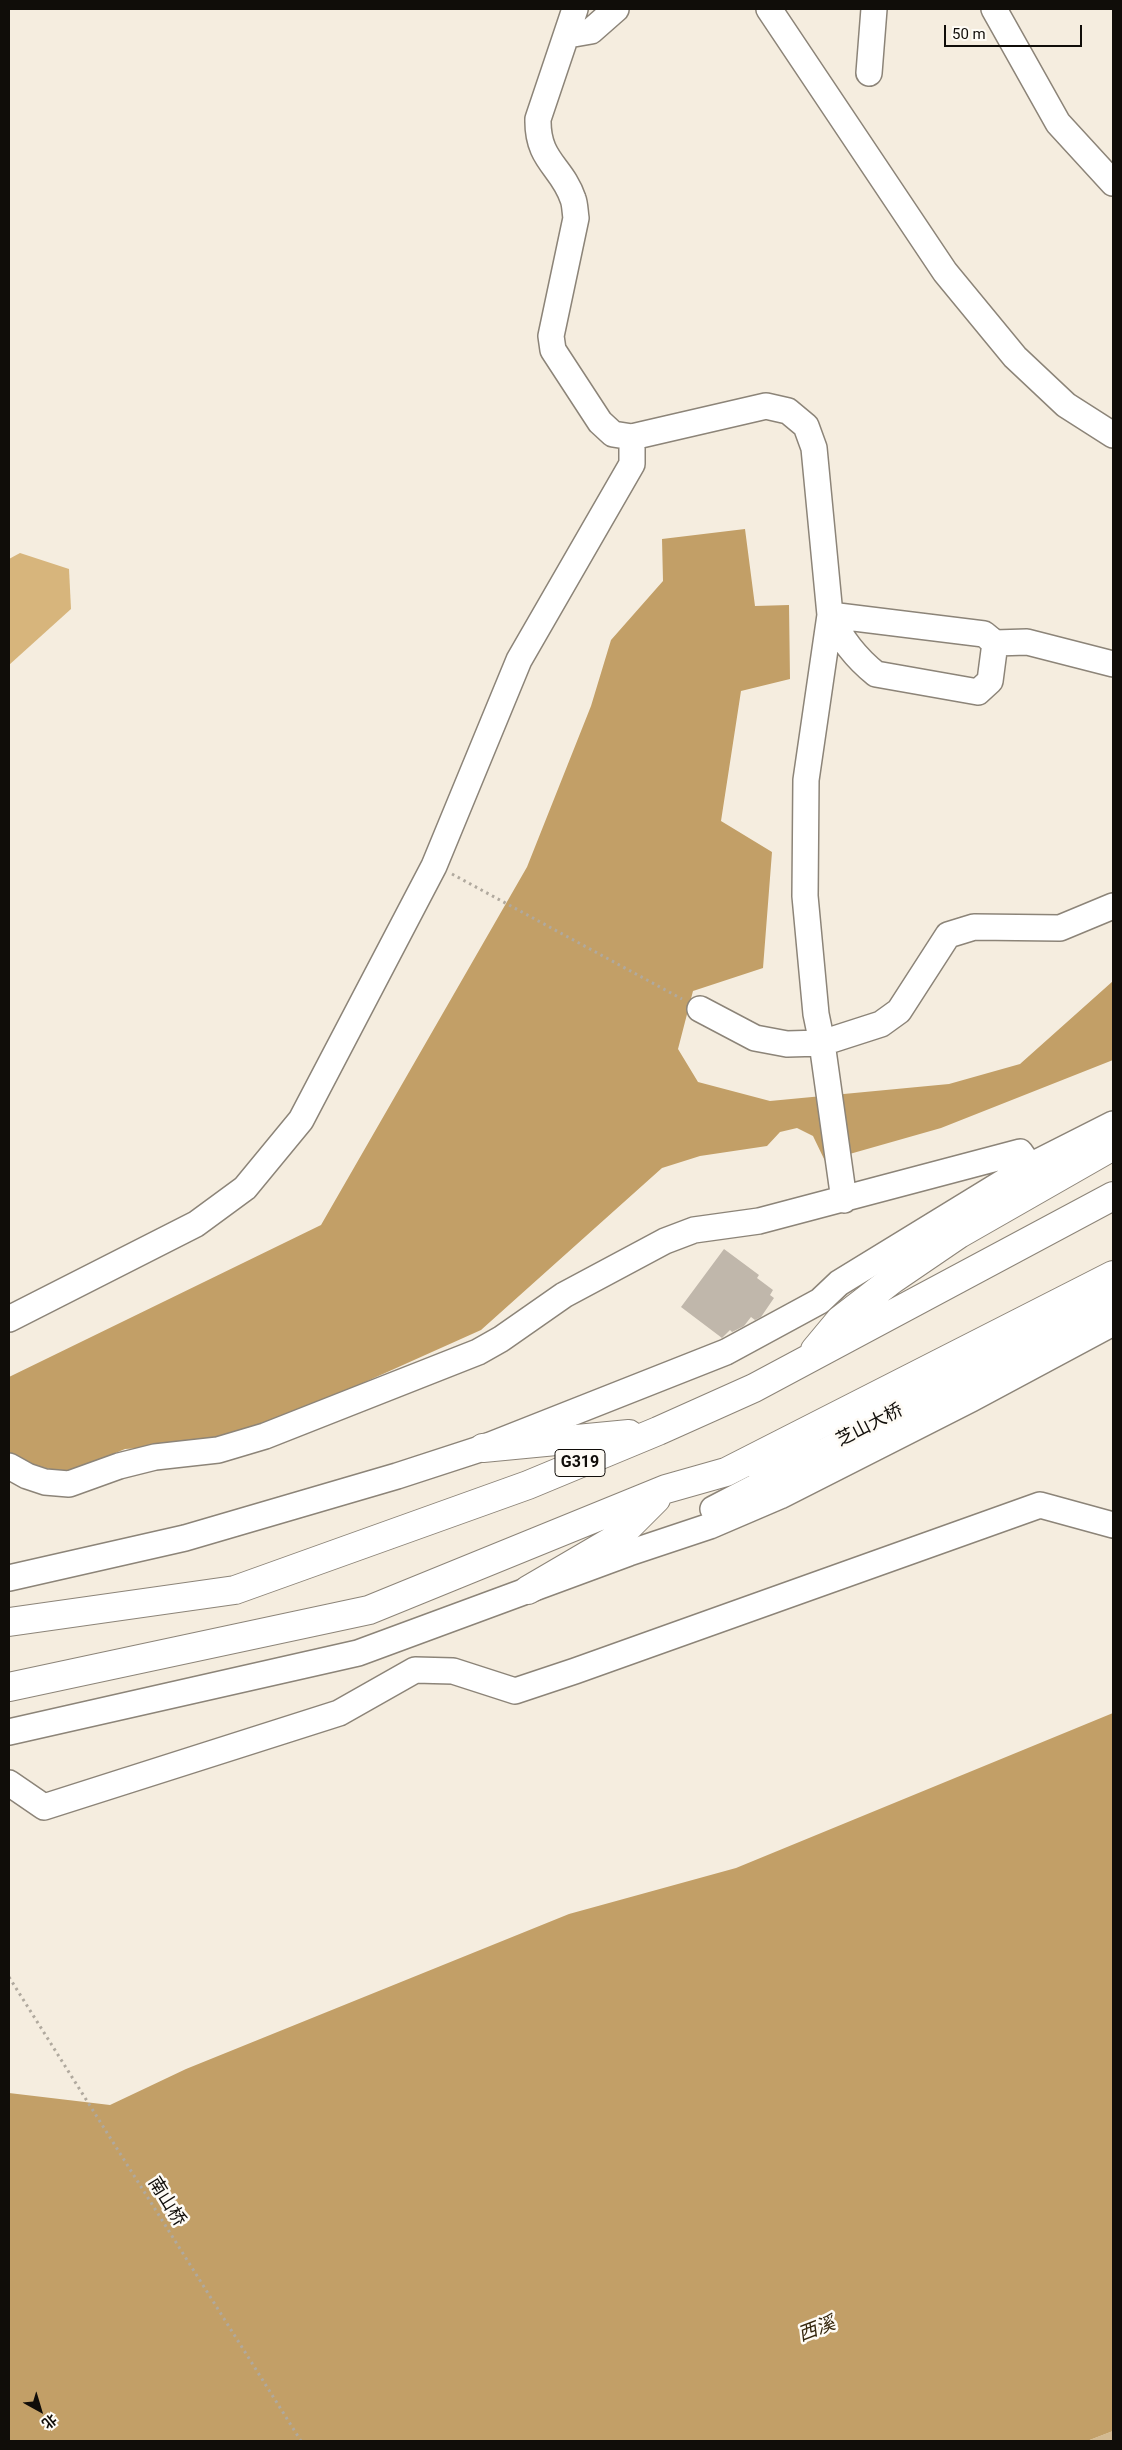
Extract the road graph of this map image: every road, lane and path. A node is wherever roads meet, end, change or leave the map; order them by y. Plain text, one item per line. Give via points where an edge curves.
1 (576, 9) edge
2 (616, 9) edge
3 (769, 9) edge
4 (874, 9) edge
5 (994, 9) edge
6 (568, 35) junction
7 (869, 73) dead end
8 (1113, 183) edge
9 (1113, 435) edge
10 (632, 437) junction
11 (830, 615) junction
12 (995, 643) junction
13 (1113, 664) edge
14 (434, 866) junction
15 (1113, 906) edge
16 (700, 1009) joint
17 (824, 1054) junction
18 (1113, 1124) edge
19 (1113, 1146) edge
20 (1030, 1166) junction
21 (1113, 1196) edge
22 (844, 1200) junction
23 (1113, 1275) edge
24 (1113, 1301) edge
25 (9, 1320) edge
26 (1113, 1323) edge
27 (807, 1360) junction
28 (658, 1431) junction
29 (483, 1448) junction
30 (816, 1454) junction
31 (9, 1466) edge
32 (726, 1472) junction
33 (666, 1489) junction
34 (1113, 1525) edge
35 (629, 1553) junction
36 (9, 1578) edge
37 (528, 1590) junction
38 (9, 1622) edge
39 (393, 1641) junction
40 (415, 1670) junction
41 (9, 1687) edge
42 (9, 1732) edge
43 (9, 1783) edge
44 (9, 1977) edge
45 (300, 2441) edge

1 - 6 street
2 - 6 street via 591,31
3 - 9 street via 945,272 1015,356 1066,404
4 - 7 street
5 - 8 street via 1058,123
6 - 10 street via 538,119 538,137 574,200 576,218 551,336 553,350 600,422 613,434
10 - 11 street via 766,406 788,411 806,426 814,448
10 - 14 street via 632,464 519,660
11 - 12 street via 984,634
11 - 12 street via 840,636 863,664 876,674 969,691 978,692 990,681
11 - 17 street via 806,780 805,896 816,1014
12 - 13 street via 1027,642
14 - 16 path via 477,886
14 - 25 street via 301,1120 245,1188 196,1224
15 - 17 street via 1060,928 974,927 948,935 899,1011
16 - 17 street via 754,1038
17 - 22 street
18 - 20 street
19 - 27 highway via 959,1234 894,1279 840,1320
20 - 22 street via 1020,1152
20 - 29 street via 839,1284 820,1301 734,1348
21 - 27 highway, G319
22 - 31 street via 759,1221 694,1230 666,1241 564,1295 501,1340 478,1352 265,1436 218,1450 119,1466 69,1484 45,1482
23 - 32 highway
24 - 30 street, 芝山大桥
26 - 35 street via 780,1496 710,1526
27 - 28 highway, G319
28 - 29 highway
28 - 38 highway, G319 via 528,1485 235,1590
29 - 36 street via 185,1538
30 - 32 highway
30 - 35 street, 芝山大桥
32 - 33 highway
33 - 37 highway via 617,1538
33 - 41 highway via 369,1610
34 - 40 street via 1040,1505 515,1691 453,1671
35 - 37 street
37 - 39 street
39 - 40 street
39 - 42 street via 358,1654
40 - 43 street via 339,1714 44,1807
44 - 45 path, 南山桥

